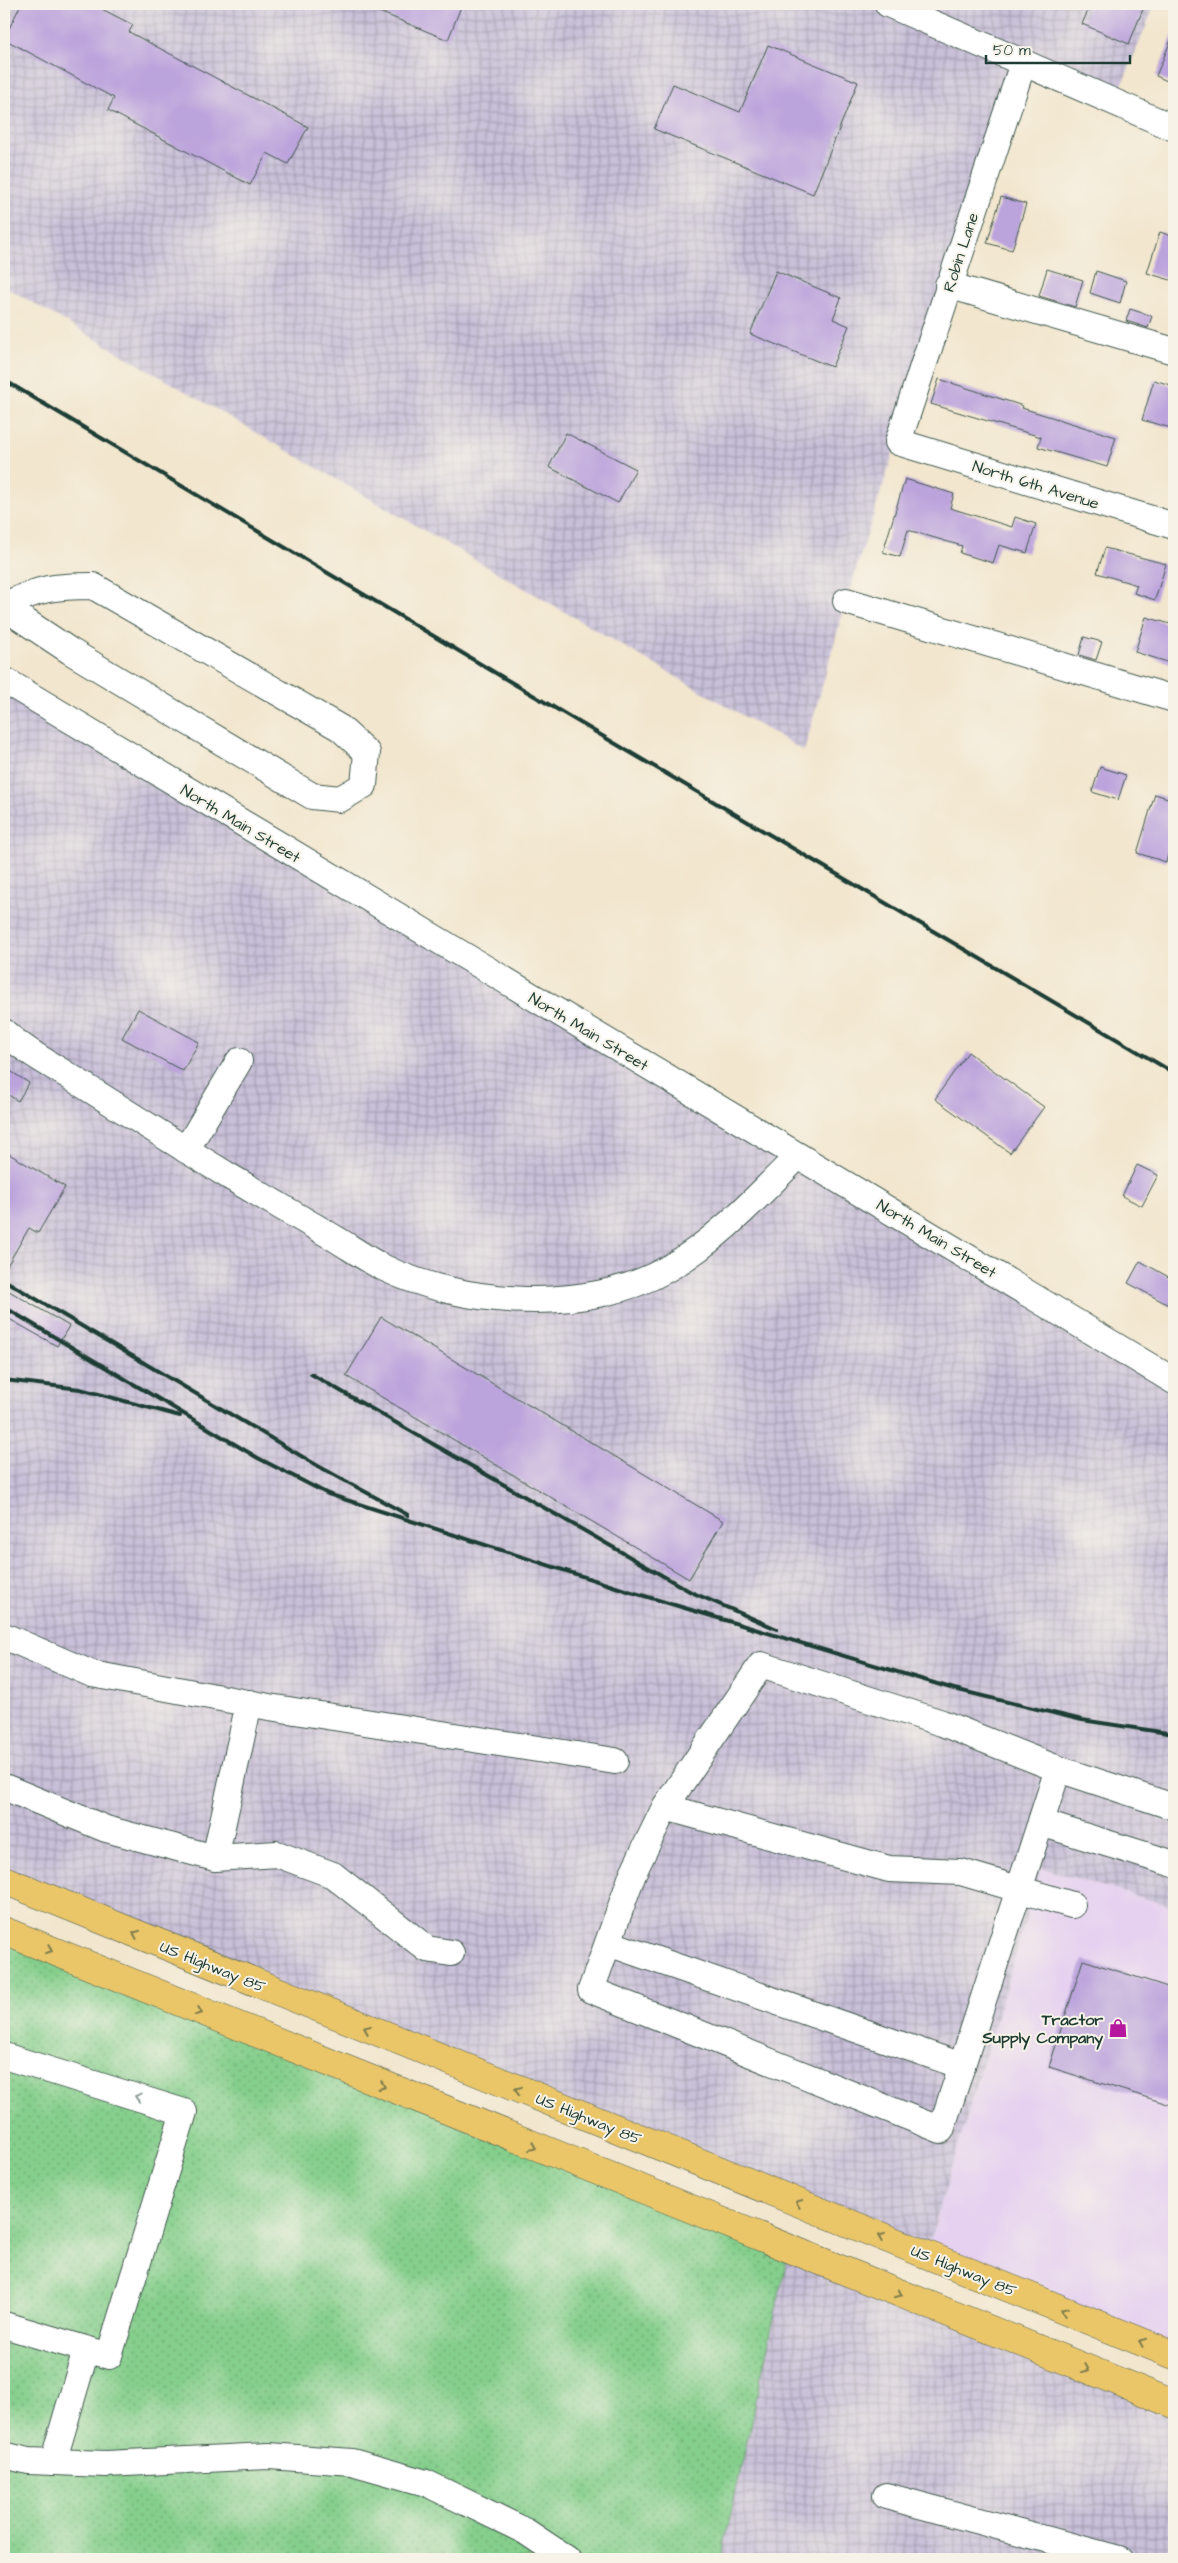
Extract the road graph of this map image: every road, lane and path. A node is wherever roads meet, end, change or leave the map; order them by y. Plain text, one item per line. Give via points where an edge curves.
1 (888, 4) edge
2 (1023, 62) junction
3 (1174, 128) edge
4 (948, 285) junction
5 (1174, 351) edge
6 (898, 442) joint
7 (1174, 526) edge
8 (846, 601) dead end
9 (4, 606) edge
10 (4, 680) edge
11 (1174, 699) edge
12 (4, 1032) edge
13 (239, 1061) dead end
14 (186, 1150) junction
15 (798, 1156) junction
16 (1172, 1373) edge
17 (4, 1636) edge
18 (249, 1703) junction
19 (615, 1761) dead end
20 (1058, 1769) junction
21 (4, 1787) edge
22 (665, 1806) junction
23 (1174, 1807) edge
24 (1041, 1823) junction
25 (214, 1858) junction
26 (1174, 1864) edge
27 (4, 1880) edge
28 (1020, 1889) junction
29 (1072, 1905) dead end
30 (4, 1932) edge
31 (608, 1942) junction
32 (451, 1953) dead end
33 (4, 2056) edge
34 (962, 2066) junction
35 (4, 2325) edge
36 (86, 2350) junction
37 (1174, 2355) edge
38 (1174, 2404) edge
39 (4, 2456) edge
40 (53, 2462) junction
41 (886, 2496) dead end
42 (567, 2559) edge
43 (1119, 2559) edge

1 - 2 street
2 - 3 street
2 - 4 street, Robin Lane
4 - 5 street
4 - 6 street, Robin Lane
6 - 7 street, North 6th Avenue
8 - 11 street
9 - 9 street via 70,651 312,796 340,799 364,785 367,753 340,728 93,586 41,589
10 - 15 street, North Main Street
12 - 14 street
13 - 14 street
14 - 15 street via 382,1266 417,1281 461,1292 539,1299 587,1296 614,1290 665,1271 738,1217
15 - 16 street, North Main Street
17 - 18 street via 92,1674
18 - 19 street
18 - 25 street
20 - 22 street via 942,1723 761,1665
20 - 23 street
20 - 24 street
21 - 25 street via 106,1829
22 - 28 street via 888,1869 961,1872
22 - 31 street via 633,1873
24 - 26 street
24 - 28 street
25 - 32 street via 277,1854 333,1875 426,1948
37 -> 27 highway, US Highway 85
28 - 29 street
28 - 34 street
30 -> 38 highway
31 - 34 street
31 - 34 street via 591,1990 941,2130
36 -> 33 street via 109,2356 184,2112
35 - 36 street
36 - 40 street
39 - 40 street via 28,2462
40 - 42 street via 106,2464 269,2456 352,2462 426,2483 525,2531
41 - 43 street

